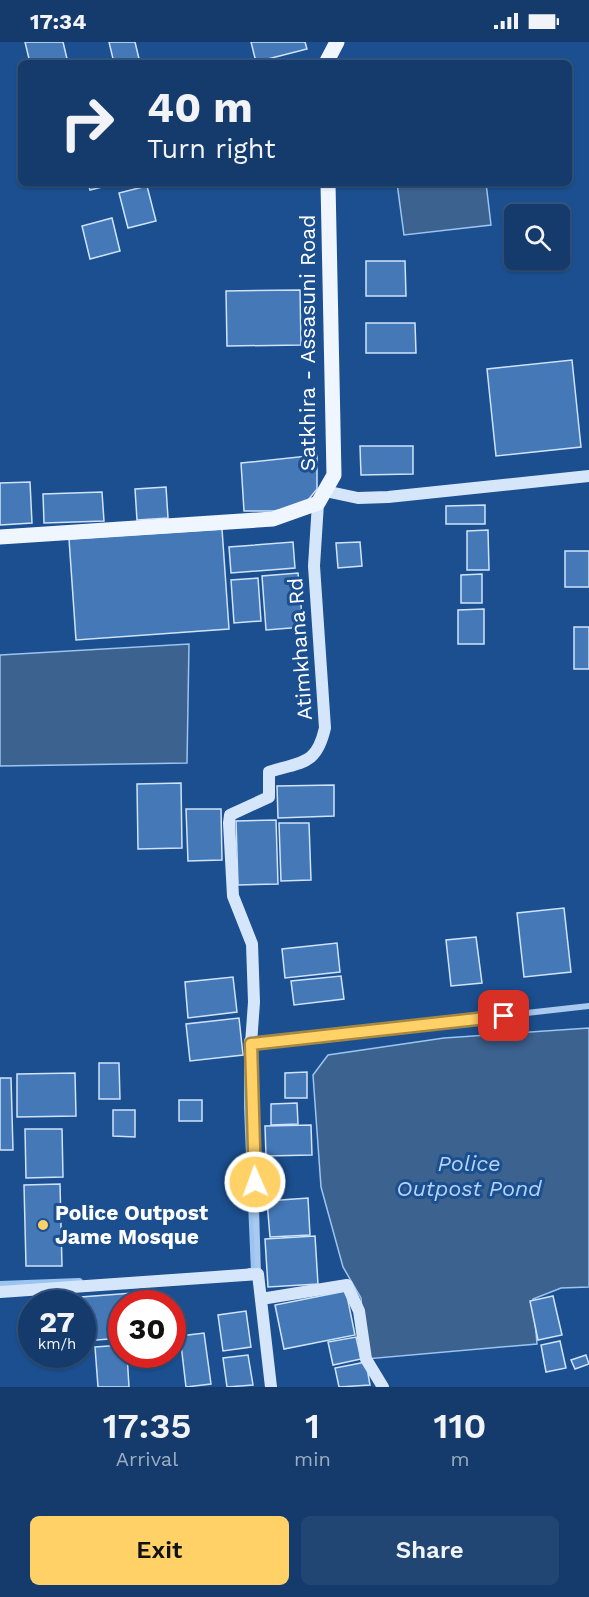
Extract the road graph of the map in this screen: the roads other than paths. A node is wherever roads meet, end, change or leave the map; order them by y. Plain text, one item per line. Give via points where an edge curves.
1 (337, 42) edge
2 (328, 60) edge
3 (328, 186) edge
4 (589, 476) edge
5 (322, 497) junction
6 (0, 537) edge
7 (589, 1006) edge
8 (251, 1044) junction
9 (258, 1274) junction
10 (0, 1292) edge
11 (261, 1299) junction
12 (271, 1387) edge
13 (383, 1387) edge

1 - 2 main road
3 - 5 main road, Satkhira - Assasuni Road via 334,475
4 - 5 street via 388,497
5 - 6 main road, Satkhira - Assasuni Road via 273,519
5 - 8 street, Atimkhana Rd via 314,566 325,729 321,745 305,762 269,772 269,797 230,815 232,896 252,944
7 - 8 street
8 - 9 street
9 - 10 street
9 - 11 street
11 - 12 street
11 - 13 street via 346,1285 359,1311 366,1359

